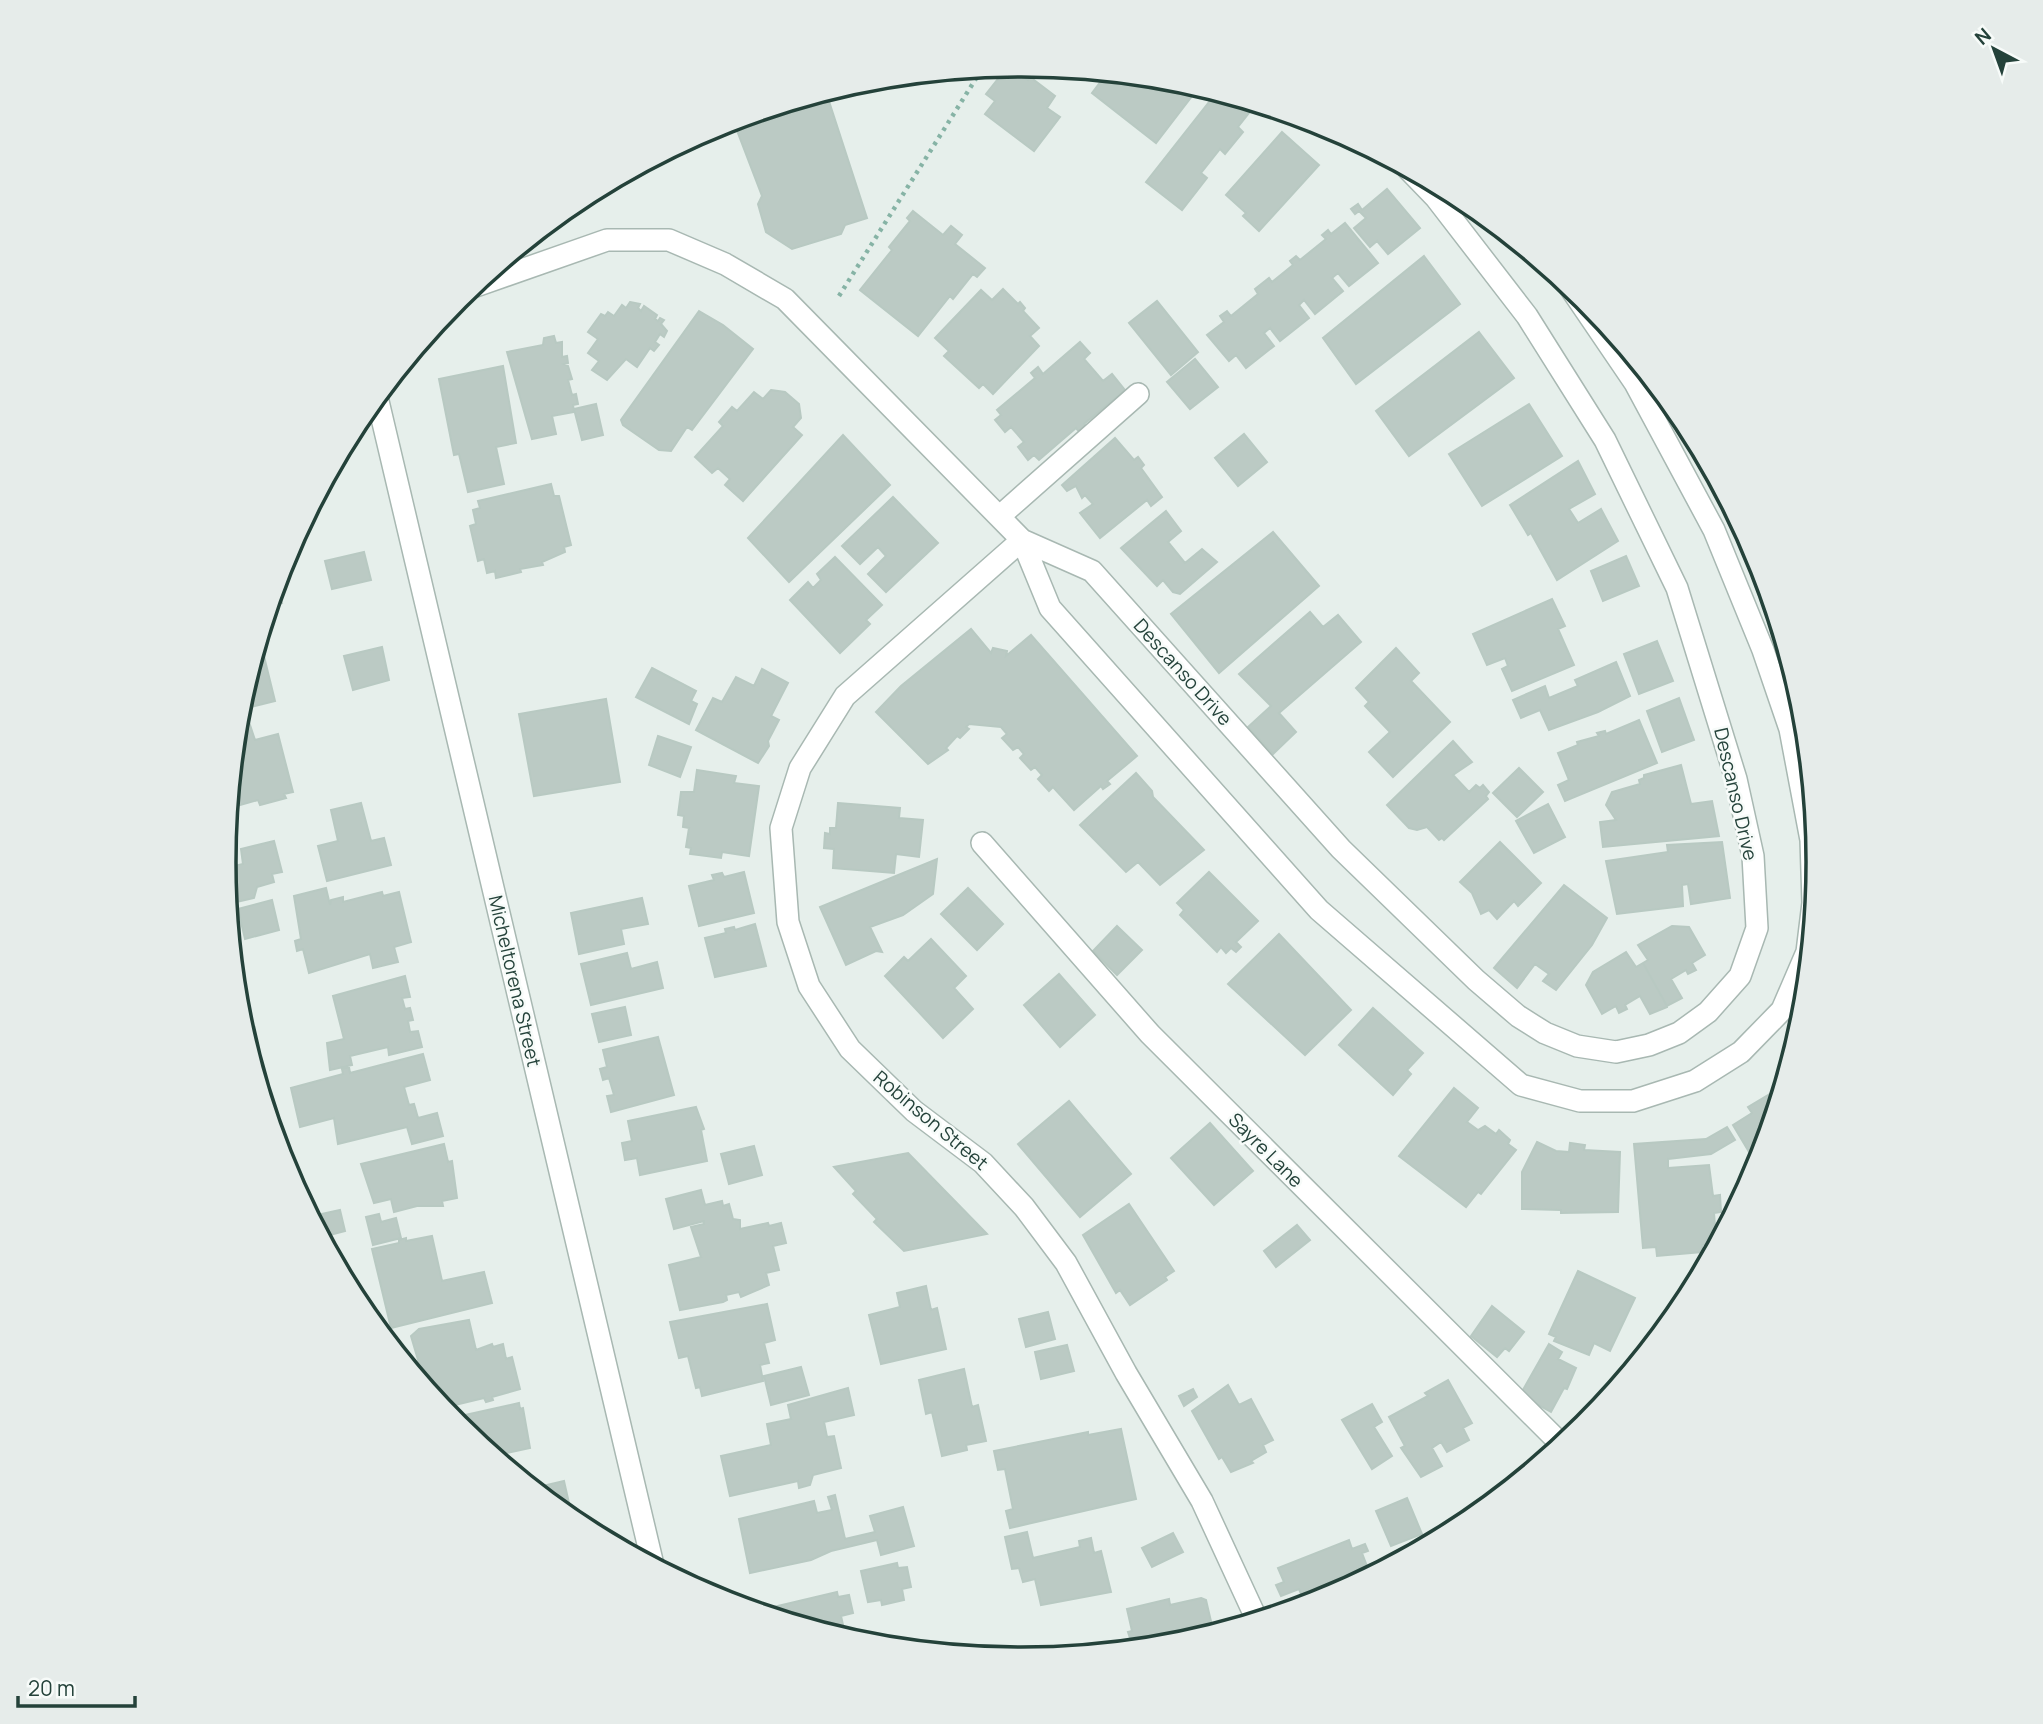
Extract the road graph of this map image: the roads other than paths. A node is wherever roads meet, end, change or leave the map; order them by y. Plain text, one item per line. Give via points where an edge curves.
1 (1430, 192) edge
2 (497, 279) edge
3 (1599, 331) edge
4 (1138, 394) dead end
5 (380, 410) edge
6 (1000, 516) junction
7 (1022, 540) junction
8 (1805, 807) edge
9 (982, 843) dead end
10 (1799, 971) edge
11 (1555, 1438) edge
12 (650, 1553) edge
13 (1253, 1611) edge

1 - 7 street, Descanso Drive via 1527,316 1605,440 1677,588 1736,779 1753,856 1757,928 1740,976 1708,1012 1679,1033 1616,1052 1577,1046 1518,1016 1341,849 1092,571
2 - 6 street, Descanso Drive via 607,240 669,240 725,264 785,299
3 - 8 street, Descanso Drive via 1635,383 1714,530 1790,729
4 - 6 street
5 - 12 street, Micheltorena Street
6 - 7 street, Descanso Drive
7 - 10 street, Descanso Drive via 1050,608 1319,910 1521,1085 1580,1101 1633,1101 1695,1082 1741,1052 1782,1010
7 - 13 street, Robinson Street via 845,696 806,758 781,828 788,922 809,986 850,1049 914,1111 983,1163 1066,1263 1202,1501
9 - 11 street, Sayre Lane via 1150,1034

